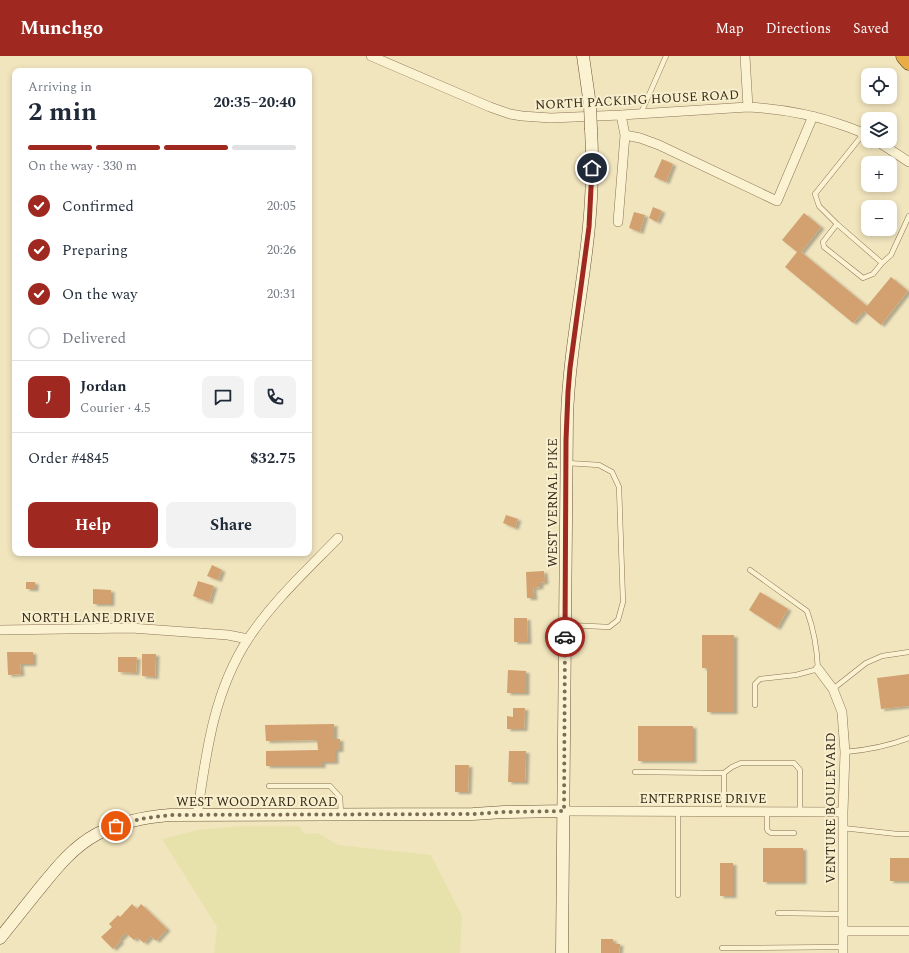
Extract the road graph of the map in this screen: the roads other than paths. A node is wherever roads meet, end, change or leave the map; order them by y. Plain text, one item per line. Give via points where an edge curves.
1 (371, 56) edge
2 (583, 56) edge
3 (666, 56) edge
4 (745, 56) edge
5 (904, 56) edge
6 (909, 62) edge
7 (748, 107) junction
8 (641, 113) junction
9 (621, 115) junction
10 (813, 116) junction
11 (861, 133) edge
12 (625, 135) junction
13 (861, 141) edge
14 (888, 148) edge
15 (909, 162) edge
16 (909, 216) edge
17 (618, 222) dead end
18 (836, 224) junction
19 (882, 263) junction
20 (566, 463) junction
21 (338, 538) dead end
22 (750, 570) dead end
23 (565, 625) junction
24 (0, 630) edge
25 (248, 639) junction
26 (909, 652) edge
27 (818, 669) junction
28 (833, 689) junction
29 (755, 706) dead end
30 (909, 738) edge
31 (845, 752) junction
32 (635, 772) dead end
33 (724, 773) junction
34 (268, 786) dead end
35 (564, 811) junction
36 (678, 811) junction
37 (724, 811) junction
38 (768, 811) junction
39 (800, 812) junction
40 (843, 812) junction
41 (342, 814) junction
42 (197, 816) junction
43 (843, 828) junction
44 (794, 833) dead end
45 (909, 834) edge
46 (678, 895) dead end
47 (778, 913) dead end
48 (843, 914) junction
49 (843, 931) junction
50 (909, 931) edge
51 (0, 938) edge
52 (722, 948) dead end
53 (843, 950) edge
54 (562, 953) edge

1 - 9 street, NORTH PACKING HOUSE ROAD via 510,114 551,118
2 - 20 main road, WEST VERNAL PIKE, bridge via 590,105 592,168 586,250 570,368
3 - 8 lane
4 - 7 street
5 - 6 highway
7 - 8 street, NORTH PACKING HOUSE ROAD
7 - 10 street, NORTH PACKING HOUSE ROAD
8 - 9 street, NORTH PACKING HOUSE ROAD
9 - 12 street
10 - 11 street, NORTH PACKING HOUSE ROAD
10 - 12 street via 777,201 659,144
12 - 17 street
13 - 18 lane via 815,194 819,206
14 - 15 street
16 - 19 lane via 891,255
18 - 19 lane
18 - 19 lane via 823,242 824,247 863,278 872,274
20 - 23 main road, WEST VERNAL PIKE
20 - 23 lane via 599,465 612,472 619,486 623,602 618,620 609,626
21 - 25 street via 283,595
22 - 27 lane via 807,611 817,652
23 - 35 main road, WEST VERNAL PIKE
24 - 25 street, NORTH LANE DRIVE via 131,628 228,635
25 - 42 street via 229,675 218,704 208,742
26 - 28 lane via 882,656 866,663
27 - 28 street, VENTURE BOULEVARD
27 - 29 lane via 760,679 755,684
28 - 31 street, VENTURE BOULEVARD via 842,712
30 - 31 lane
31 - 40 street, VENTURE BOULEVARD
32 - 33 lane
33 - 37 lane
33 - 39 lane via 741,763 794,763 800,770
34 - 41 lane via 330,786 340,797
35 - 36 street, ENTERPRISE DRIVE
35 - 41 main road, WEST WOODYARD ROAD
35 - 54 main road, WEST VERNAL PIKE
36 - 37 street, ENTERPRISE DRIVE
36 - 46 lane
37 - 38 street, ENTERPRISE DRIVE
38 - 39 street, ENTERPRISE DRIVE
38 - 44 lane via 768,831
39 - 40 street, ENTERPRISE DRIVE
40 - 43 street, VENTURE BOULEVARD
41 - 42 main road, WEST WOODYARD ROAD
42 - 51 main road, WEST WOODYARD ROAD via 170,815 140,819 116,826 78,846 57,867
43 - 45 lane
43 - 48 street, VENTURE BOULEVARD
47 - 48 lane
48 - 49 street, VENTURE BOULEVARD
49 - 50 street
49 - 53 street, VENTURE BOULEVARD
52 - 53 lane

